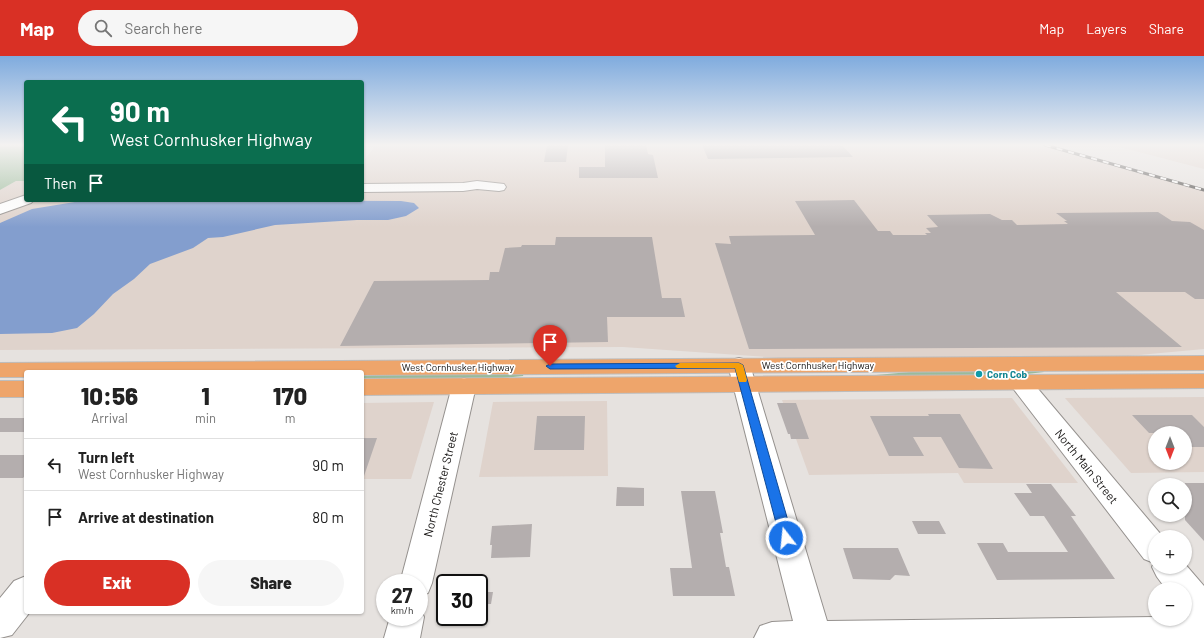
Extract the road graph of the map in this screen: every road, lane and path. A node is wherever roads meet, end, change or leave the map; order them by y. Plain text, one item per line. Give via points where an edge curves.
1 (463, 187) dead end
2 (364, 188) edge
3 (24, 201) edge
4 (0, 209) edge
5 (1204, 363) edge
6 (0, 370) edge
7 (24, 370) edge
8 (364, 372) edge
9 (741, 375) junction
10 (1204, 381) edge
11 (1020, 382) junction
12 (464, 386) junction
13 (364, 387) edge
14 (0, 389) edge
15 (24, 389) edge
16 (1148, 541) edge
17 (418, 574) edge
18 (1174, 574) edge
19 (24, 594) edge
20 (1204, 611) edge
21 (0, 624) edge
22 (405, 626) edge
23 (1204, 633) edge
24 (1020, 637) edge
25 (402, 638) edge
26 (772, 638) edge
27 (815, 638) edge

1 - 2 street
3 - 4 street
5 - 9 main road, West Cornhusker Highway
6 - 7 main road, West Cornhusker Highway
8 - 9 main road, West Cornhusker Highway
9 - 11 main road, West Cornhusker Highway
9 - 12 main road, West Cornhusker Highway
9 - 27 street
10 - 11 main road, West Cornhusker Highway
11 - 16 street, North Main Street
12 - 13 main road, West Cornhusker Highway
12 - 17 street, North Chester Street
14 - 15 main road
18 - 20 street
19 - 21 street
22 - 25 street
23 - 24 street
24 - 27 street
26 - 27 street

